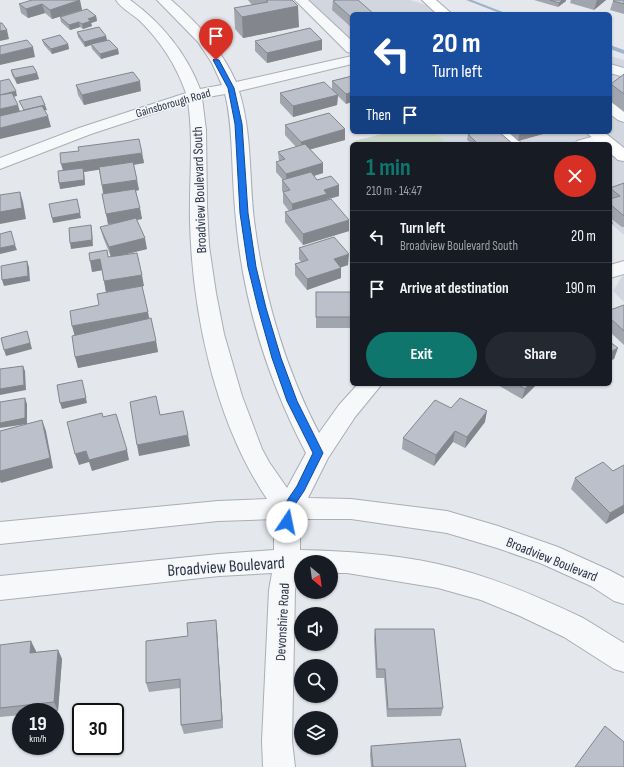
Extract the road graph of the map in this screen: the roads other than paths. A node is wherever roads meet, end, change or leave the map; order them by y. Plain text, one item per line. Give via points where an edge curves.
1 (122, 0) edge
2 (163, 0) edge
3 (301, 0) edge
4 (428, 0) edge
5 (443, 12) edge
6 (350, 46) edge
7 (350, 60) edge
8 (612, 69) edge
9 (624, 73) edge
10 (231, 88) junction
11 (194, 95) junction
12 (612, 108) edge
13 (624, 117) edge
14 (502, 134) edge
15 (604, 140) edge
16 (512, 142) edge
17 (594, 142) edge
18 (612, 146) edge
19 (624, 156) edge
20 (0, 164) edge
21 (624, 267) edge
22 (612, 271) edge
23 (369, 386) edge
24 (318, 453) junction
25 (287, 508) junction
26 (0, 533) edge
27 (287, 561) junction
28 (0, 588) edge
29 (624, 592) edge
30 (624, 659) edge
31 (279, 767) edge

1 - 11 street, Broadview Boulevard South via 158,31 186,76
2 - 10 street via 190,24 204,41
3 - 6 street
4 - 5 main road
7 - 10 street, Gainsborough Road
8 - 9 street
10 - 11 street, Gainsborough Road
10 - 24 street via 238,124 244,213 252,267 276,358 292,401
11 - 20 street, Gainsborough Road via 85,131
11 - 25 street, Broadview Boulevard South via 198,127 198,216 203,272 222,369 257,463
12 - 13 street
14 - 16 street
15 - 17 street
18 - 19 main road
21 - 22 street
23 - 24 street via 347,411
24 - 25 street via 301,488
25 - 26 street, Broadview Boulevard via 218,511
25 - 27 street, Devonshire Road
25 - 29 street, Broadview Boulevard via 351,509 447,522 549,555
27 - 28 street, Broadview Boulevard via 219,565
27 - 30 street, Broadview Boulevard via 347,562 438,576 530,607 574,628
27 - 31 street, Devonshire Road via 282,590 277,741

